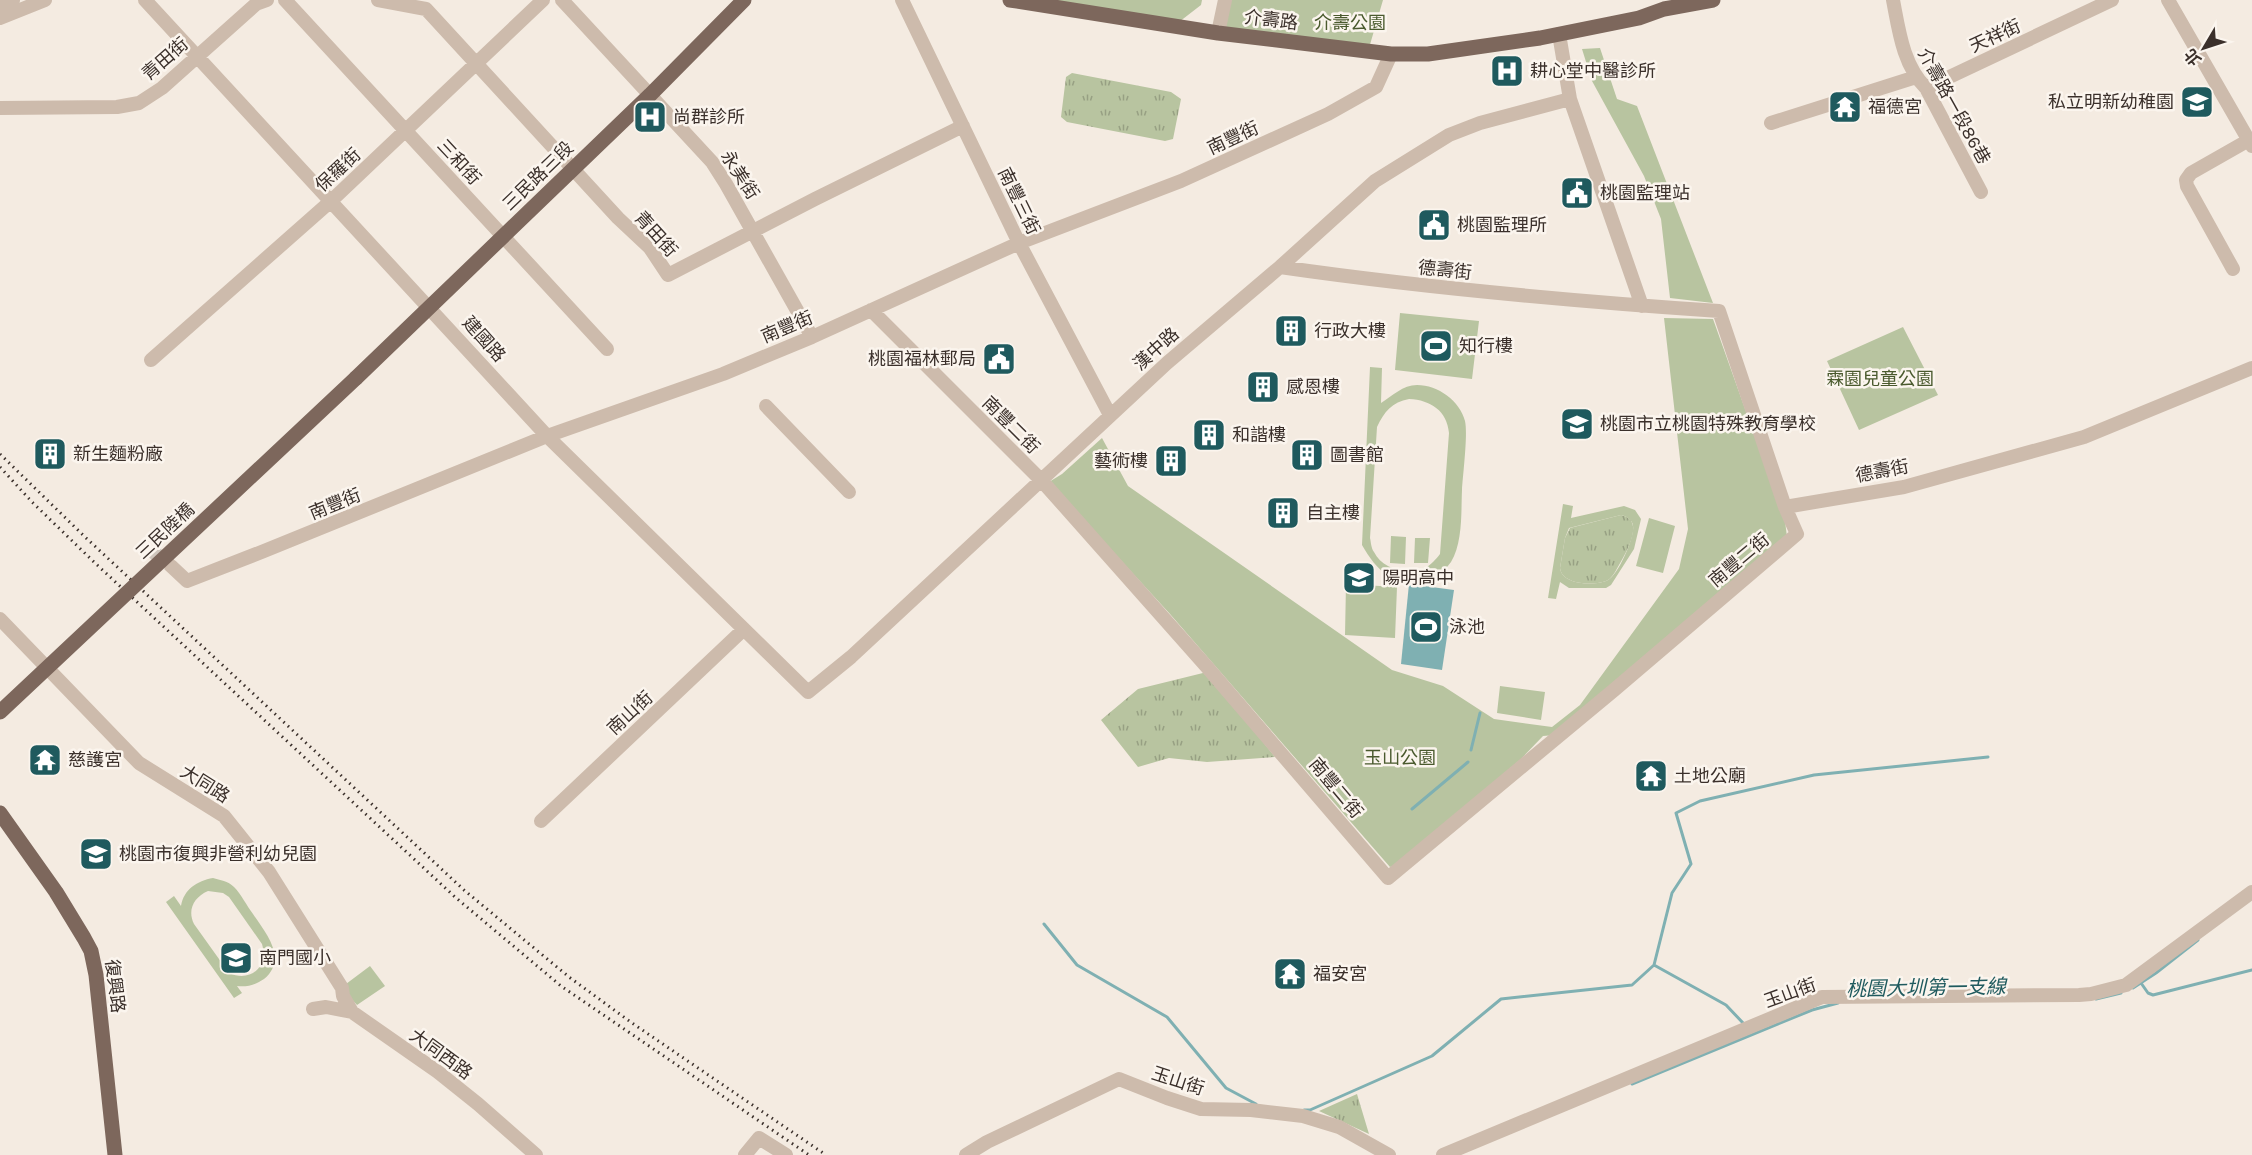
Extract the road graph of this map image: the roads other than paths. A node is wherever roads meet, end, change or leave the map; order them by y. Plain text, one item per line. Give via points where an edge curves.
1 (13, 0) edge
2 (27, 0) edge
3 (45, 0) edge
4 (145, 0) edge
5 (267, 0) edge
6 (285, 0) edge
7 (378, 0) edge
8 (543, 0) edge
9 (562, 0) edge
10 (744, 0) edge
11 (902, 0) edge
12 (1010, 0) edge
13 (1225, 0) edge
14 (1713, 0) edge
15 (1893, 0) edge
16 (2112, 0) edge
17 (2168, 0) edge
18 (0, 5) edge
19 (0, 10) edge
20 (0, 18) edge
21 (1218, 33) junction
22 (1559, 34) junction
23 (1391, 54) junction
24 (197, 56) junction
25 (477, 65) junction
26 (1916, 77) junction
27 (1926, 88) junction
28 (650, 95) junction
29 (1570, 99) junction
30 (0, 108) edge
31 (1771, 123) dead end
32 (963, 126) junction
33 (406, 131) junction
34 (2249, 136) edge
35 (573, 169) junction
36 (1982, 192) dead end
37 (331, 201) junction
38 (753, 230) junction
39 (503, 236) junction
40 (1019, 243) junction
41 (1280, 267) junction
42 (2234, 269) dead end
43 (429, 306) junction
44 (1642, 306) junction
45 (871, 310) junction
46 (812, 337) junction
47 (607, 349) dead end
48 (151, 360) dead end
49 (2252, 368) edge
50 (356, 378) joint
51 (766, 406) dead end
52 (1110, 415) junction
53 (548, 436) junction
54 (1042, 481) junction
55 (849, 492) dead end
56 (1785, 507) junction
57 (171, 566) tunnel mouth
58 (0, 619) edge
59 (743, 630) junction
60 (808, 692) joint
61 (0, 712) edge
62 (0, 813) edge
63 (541, 821) dead end
64 (2252, 892) edge
65 (313, 1008) dead end
66 (352, 1012) junction
67 (115, 1155) edge
68 (536, 1155) edge
69 (745, 1155) edge
70 (786, 1155) edge
71 (966, 1155) edge
72 (1389, 1155) edge
73 (1443, 1155) edge

1 - 18 street
2 - 19 street
3 - 20 street
4 - 24 street, 建國路
5 - 24 street, 青田街 via 256,4
6 - 33 street, 三和街
7 - 25 street, 青田街 via 426,9
8 - 25 street, 保羅街
9 - 28 street, 永美街
10 - 28 main road, 三民路三段
11 - 32 street, 南豐三街
12 - 21 main road, 介壽路
13 - 21 street
14 - 22 main road, 介壽路
15 - 26 street, 介壽路一段86巷 via 1902,49
16 - 27 street, 天祥街
17 - 34 street
21 - 23 main road, 介壽路
22 - 23 main road, 介壽路 via 1428,54
22 - 29 street
23 - 40 street, 南豐街 via 1376,87 1328,114 1181,182
24 - 30 street, 青田街 via 139,103 117,107
24 - 37 street, 建國路
25 - 33 street, 保羅街
25 - 35 street, 青田街
26 - 27 street, 介壽路一段86巷
26 - 31 street
27 - 36 street, 介壽路一段86巷
28 - 35 main road, 三民路三段
28 - 38 street, 永美街 via 712,162
29 - 41 street, 漢中路 via 1480,123 1409,158 1375,181
29 - 44 street
32 - 38 street, 青田街
32 - 40 street, 南豐三街
33 - 37 street, 保羅街
33 - 39 street, 三和街
34 - 42 street via 2186,180
35 - 38 street, 青田街 via 650,248 668,275
35 - 39 main road, 三民路三段
37 - 43 street, 建國路
37 - 48 street, 保羅街
38 - 46 street, 永美街
39 - 43 main road, 三民路三段
39 - 47 street, 三和街
40 - 45 street, 南豐街
40 - 52 street, 南豐三街
41 - 44 street, 德壽街 via 1476,292
41 - 52 street, 漢中路
43 - 50 main road, 三民路三段
43 - 53 street, 建國路
44 - 56 street, 德壽街 via 1719,311
45 - 46 street, 南豐街
45 - 54 street, 南豐二街
46 - 53 street, 南豐街
49 - 56 street, 德壽街 via 2084,437 1904,487
50 - 61 main road, 三民陸橋, bridge
51 - 55 street
52 - 54 street, 漢中路
53 - 57 street, 南豐街 via 186,580
53 - 59 street, 建國路
54 - 56 street, 南豐二街 via 1388,878 1797,534
54 - 60 street, 漢中路
58 - 66 street, 大同路 via 139,764 224,816 277,885 342,988
59 - 60 street, 建國路
59 - 63 street, 南山街
62 - 67 main road, 復興路 via 91,951
64 - 73 street, 玉山街 via 2126,985 2079,995 1822,998
65 - 66 street, 大同西路
66 - 68 street, 大同西路 via 438,1072
69 - 70 street via 759,1138
71 - 72 street, 玉山街 via 1119,1079 1201,1109 1303,1116 1340,1127

